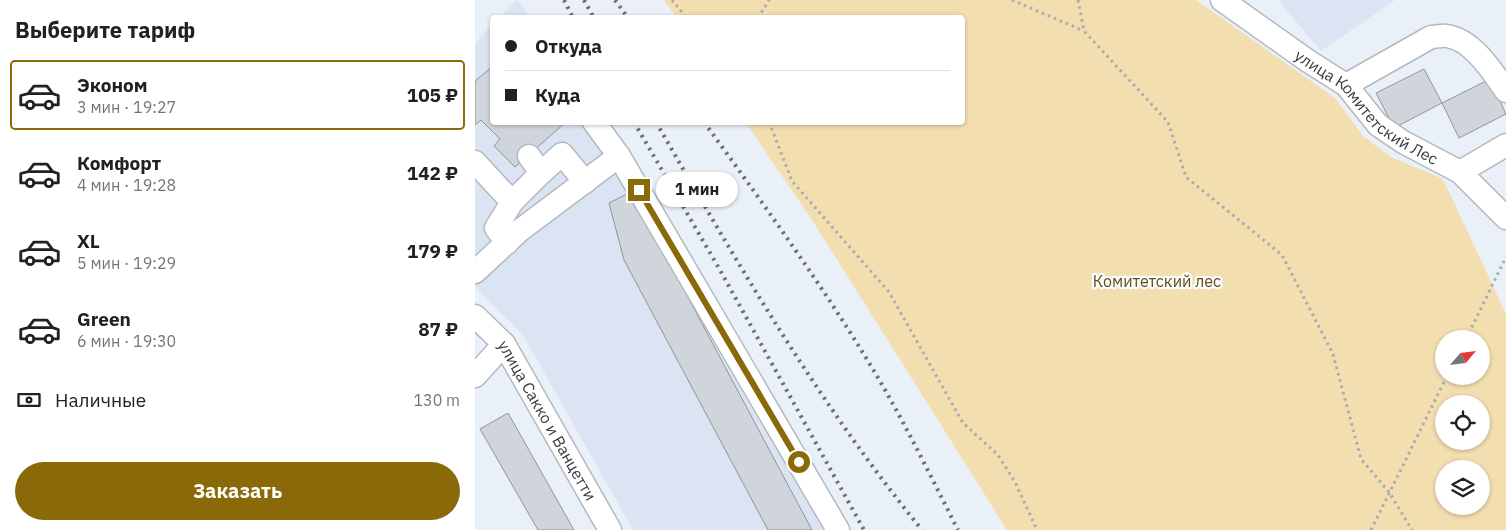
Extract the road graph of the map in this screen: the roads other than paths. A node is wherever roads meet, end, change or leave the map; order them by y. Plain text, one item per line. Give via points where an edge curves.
1 (1222, 0) edge
2 (1346, 85) junction
3 (1506, 91) edge
4 (595, 125) edge
5 (1506, 146) edge
6 (619, 156) junction
7 (475, 162) edge
8 (1460, 172) junction
9 (585, 182) junction
10 (512, 202) junction
11 (1506, 218) edge
12 (507, 243) junction
13 (475, 272) edge
14 (475, 316) edge
15 (504, 344) junction
16 (475, 376) edge
17 (610, 530) edge
18 (839, 530) edge

1 - 2 street, улица Комитетский Лес
2 - 3 street via 1431,37 1447,36 1465,44 1489,67
2 - 8 street, улица Комитетский Лес via 1377,125
4 - 6 street
5 - 8 street
6 - 9 street
6 - 18 street
7 - 10 street
8 - 11 street, улица Комитетский Лес
9 - 10 street via 562,154 535,164
9 - 12 street
10 - 12 street via 496,228
12 - 13 street
14 - 15 street, улица Сакко и Ванцетти
15 - 16 street
15 - 17 street, улица Сакко и Ванцетти

